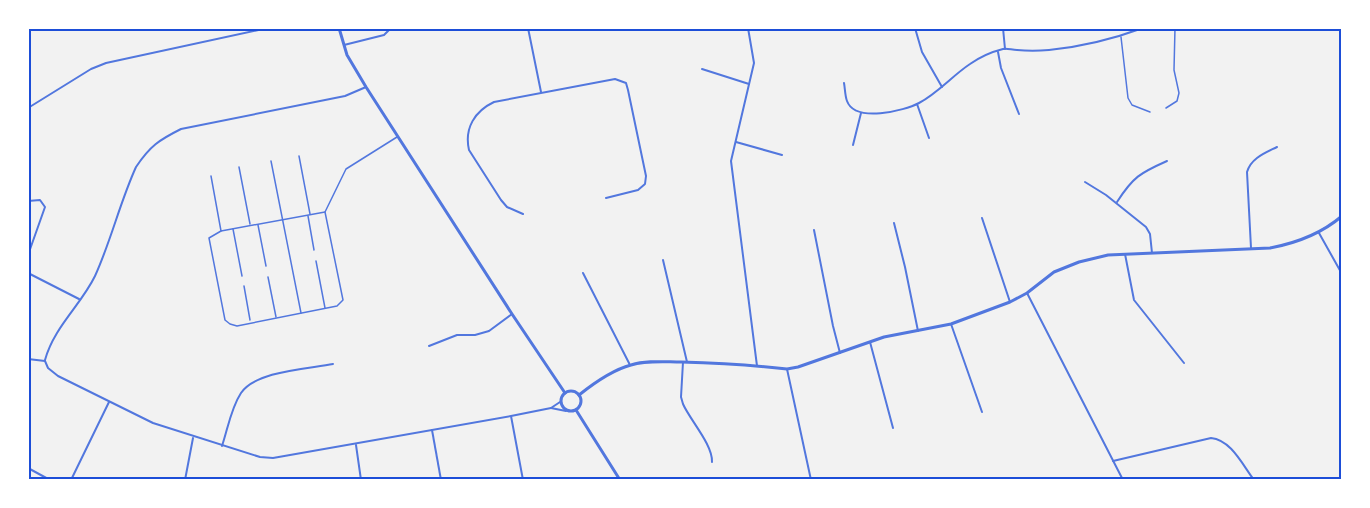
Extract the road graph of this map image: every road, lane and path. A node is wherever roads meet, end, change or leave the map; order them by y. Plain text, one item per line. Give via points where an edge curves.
1 (268, 28) edge
2 (339, 28) edge
3 (391, 28) edge
4 (528, 28) edge
5 (748, 28) edge
6 (915, 28) edge
7 (1003, 28) edge
8 (1143, 28) edge
9 (1175, 28) edge
10 (253, 30) edge
11 (1121, 36) junction
12 (344, 45) junction
13 (1005, 49) junction
14 (998, 52) junction
15 (702, 69) dead end
16 (844, 83) dead end
17 (749, 84) junction
18 (366, 87) junction
19 (942, 87) junction
20 (542, 92) junction
21 (917, 104) junction
22 (28, 108) edge
23 (1166, 108) dead end
24 (861, 112) junction
25 (1150, 112) dead end
26 (1019, 114) dead end
27 (398, 136) junction
28 (929, 138) dead end
29 (734, 142) junction
30 (853, 145) dead end
31 (1277, 147) dead end
32 (782, 155) dead end
33 (299, 156) dead end
34 (271, 161) dead end
35 (1167, 161) dead end
36 (239, 167) dead end
37 (211, 176) dead end
38 (1085, 182) dead end
39 (606, 198) dead end
40 (28, 201) edge
41 (1116, 203) junction
42 (325, 212) junction
43 (523, 214) dead end
44 (309, 215) junction
45 (1341, 216) edge
46 (982, 218) dead end
47 (284, 220) junction
48 (894, 223) dead end
49 (258, 224) junction
50 (250, 225) junction
51 (233, 228) junction
52 (814, 230) dead end
53 (221, 231) junction
54 (1319, 232) junction
55 (1251, 249) junction
56 (314, 250) dead end
57 (1152, 253) junction
58 (1125, 254) junction
59 (28, 255) edge
60 (663, 260) dead end
61 (316, 261) dead end
62 (266, 267) dead end
63 (28, 273) edge
64 (583, 273) dead end
65 (1341, 274) edge
66 (242, 276) dead end
67 (268, 277) dead end
68 (244, 286) dead end
69 (1027, 293) junction
70 (79, 299) junction
71 (1010, 302) junction
72 (325, 308) junction
73 (301, 313) junction
74 (512, 314) junction
75 (276, 317) junction
76 (250, 322) junction
77 (951, 324) junction
78 (918, 331) junction
79 (870, 342) junction
80 (429, 346) dead end
81 (840, 353) junction
82 (28, 358) edge
83 (45, 361) junction
84 (685, 362) junction
85 (1184, 363) dead end
86 (333, 364) dead end
87 (630, 365) junction
88 (757, 366) junction
89 (787, 369) junction
90 (565, 393) junction
91 (579, 395) junction
92 (109, 402) junction
93 (560, 402) junction
94 (551, 408) junction
95 (576, 410) junction
96 (566, 411) junction
97 (982, 412) dead end
98 (511, 416) junction
99 (893, 428) dead end
100 (432, 430) junction
101 (193, 437) junction
102 (356, 445) junction
103 (222, 446) junction
104 (1113, 461) junction
105 (712, 462) dead end
106 (28, 468) edge
107 (50, 480) edge
108 (71, 480) edge
109 (185, 480) edge
110 (361, 480) edge
111 (441, 480) edge
112 (523, 480) edge
113 (620, 480) edge
114 (811, 480) edge
115 (1123, 480) edge
116 (1254, 480) edge

1 - 10 street
2 - 12 street
3 - 12 street via 384,35
4 - 20 street
5 - 17 street via 754,63
6 - 19 street via 922,52
7 - 13 street
8 - 11 street
9 - 23 street via 1174,70 1179,93 1177,101
10 - 22 street via 106,63
11 - 13 street via 1050,50
11 - 25 street via 1128,98 1132,105
12 - 18 street
13 - 14 street
14 - 19 street via 970,64
14 - 26 street
15 - 17 street
16 - 24 street via 847,102
17 - 29 street
18 - 27 street
18 - 70 street via 345,96 181,129 160,139 136,167 94,278
19 - 21 street
20 - 39 street via 615,79 626,83 645,184 638,190
20 - 43 street via 486,106 468,131 469,150 501,200
21 - 24 street via 874,114
21 - 28 street
24 - 30 street
27 - 42 street via 346,169
27 - 74 street
29 - 32 street
29 - 88 street via 731,160
31 - 55 street via 1254,160 1247,172
33 - 44 street
34 - 47 street
35 - 41 street via 1140,173
36 - 50 street
37 - 53 street
38 - 41 street
40 - 59 street via 40,200 45,207
41 - 57 street via 1146,227
42 - 44 street
42 - 72 street via 342,300 337,306
44 - 47 street
44 - 56 street
45 - 54 street
46 - 71 street
47 - 49 street
47 - 73 street
48 - 78 street
49 - 50 street
49 - 62 street
50 - 51 street
51 - 53 street
51 - 66 street
52 - 81 street
53 - 76 street via 209,238 225,320 237,326
54 - 55 street via 1287,244
54 - 65 street
55 - 57 street
57 - 58 street
58 - 69 street via 1079,262 1054,272
58 - 85 street via 1134,300
60 - 84 street
61 - 72 street
63 - 70 street
64 - 87 street
67 - 75 street
68 - 76 street
69 - 71 street
69 - 104 street
70 - 83 street via 50,345
71 - 77 street
72 - 73 street
73 - 75 street
74 - 80 street via 489,331 457,335
74 - 90 street
75 - 76 street
77 - 78 street
77 - 97 street
78 - 79 street
79 - 81 street
79 - 99 street
81 - 89 street
82 - 83 street
83 - 92 street via 53,372
84 - 87 street
84 - 88 street
84 - 105 street via 681,397 709,447
86 - 103 street via 252,382 234,405
87 - 91 street
88 - 89 street
89 - 114 street
90 - 91 street
90 - 93 street
91 - 95 street via 581,405
92 - 101 street
92 - 108 street
93 - 94 street
93 - 96 street
94 - 96 street
94 - 98 street
95 - 96 street
95 - 113 street
98 - 100 street
98 - 112 street
100 - 102 street
100 - 111 street
101 - 103 street
101 - 109 street
102 - 103 street via 273,458
102 - 110 street
104 - 115 street
104 - 116 street via 1220,439
106 - 107 street

